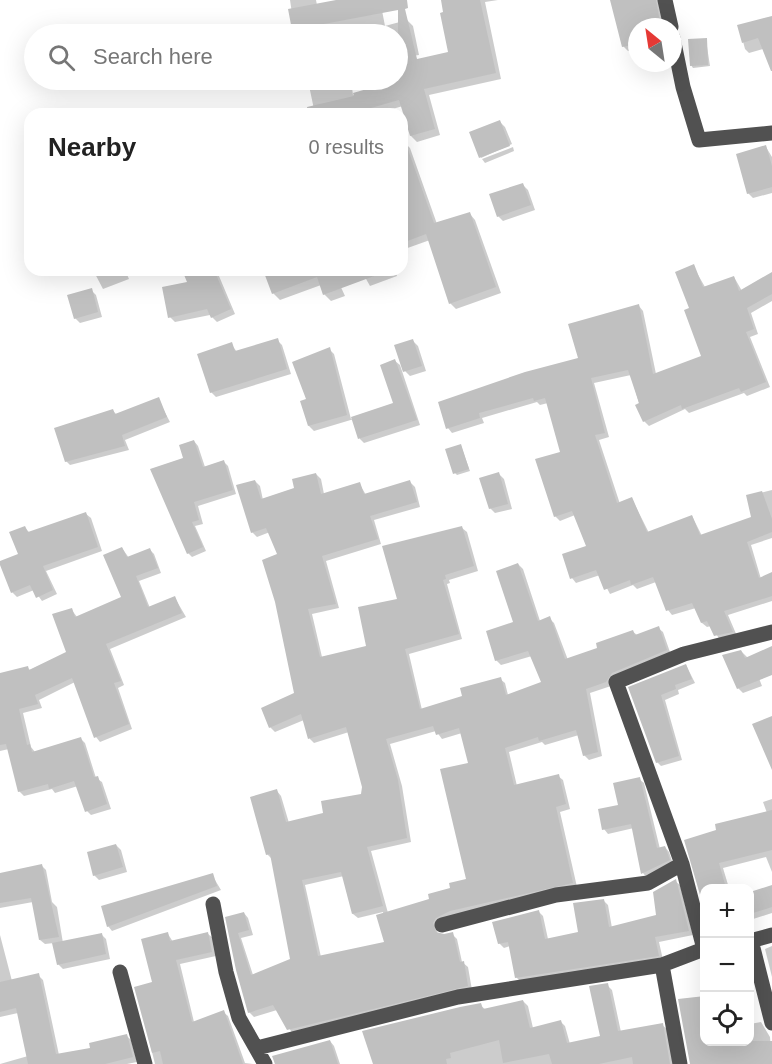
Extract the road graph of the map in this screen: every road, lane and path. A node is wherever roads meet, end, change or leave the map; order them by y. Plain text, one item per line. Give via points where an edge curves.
1 (665, 0) edge
2 (669, 18) edge
3 (680, 72) edge
4 (772, 133) edge
5 (772, 632) edge
6 (682, 864) junction
7 (213, 904) dead end
8 (442, 925) dead end
9 (772, 935) edge
10 (702, 938) edge
11 (754, 940) edge
12 (700, 951) edge
13 (754, 956) edge
14 (662, 965) junction
15 (120, 972) dead end
16 (772, 1023) edge
17 (257, 1048) junction
18 (146, 1064) edge
19 (266, 1064) edge
20 (680, 1064) edge

1 - 2 street
3 - 4 street via 699,140
5 - 6 street via 684,654 616,682
6 - 8 street via 648,883 556,895
6 - 10 street
7 - 17 street via 239,1018
9 - 11 street
12 - 14 street
13 - 16 street
14 - 17 street via 458,997
14 - 20 street
15 - 18 street
17 - 19 street

